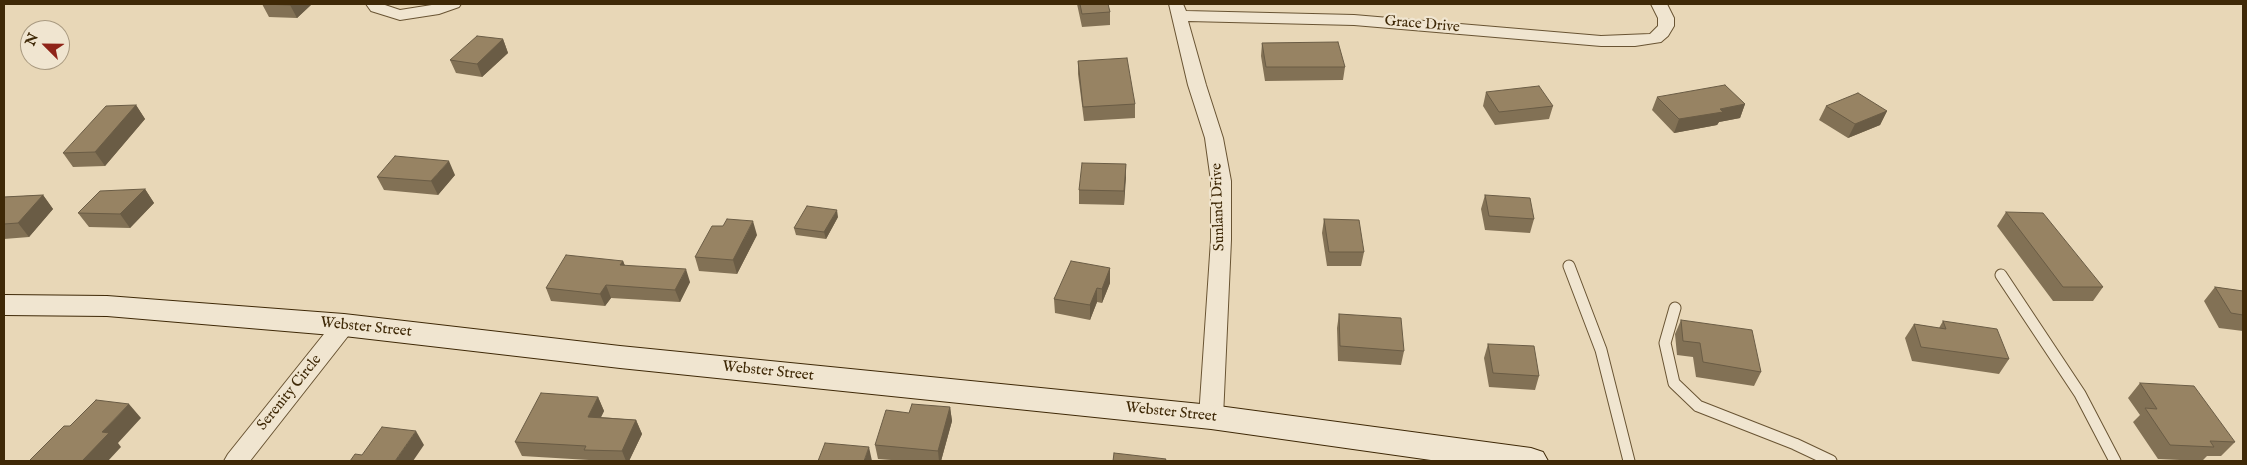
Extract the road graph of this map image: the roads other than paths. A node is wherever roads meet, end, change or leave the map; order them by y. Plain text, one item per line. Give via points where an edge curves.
1 (374, 4) edge
2 (454, 4) edge
3 (1659, 4) edge
4 (1177, 10) edge
5 (1569, 266) dead end
6 (2001, 275) dead end
7 (4, 305) edge
8 (1675, 308) dead end
9 (344, 325) junction
10 (1211, 417) junction
11 (236, 461) edge
12 (1531, 461) edge
13 (1629, 461) edge
14 (1831, 461) edge
15 (2115, 461) edge

1 - 2 street via 386,12 400,15 433,11
3 - 4 street, Grace Drive via 1666,18 1662,33 1647,39 1618,41 1400,22
4 - 10 street, Sunland Drive via 1214,138 1221,181
5 - 13 lane via 1601,350
6 - 15 lane via 2080,394
7 - 9 main road, Webster Street via 106,306
8 - 14 lane via 1665,343 1674,383 1698,406
9 - 10 main road, Webster Street via 620,357
9 - 11 street, Serenity Circle
10 - 12 main road, Webster Street

